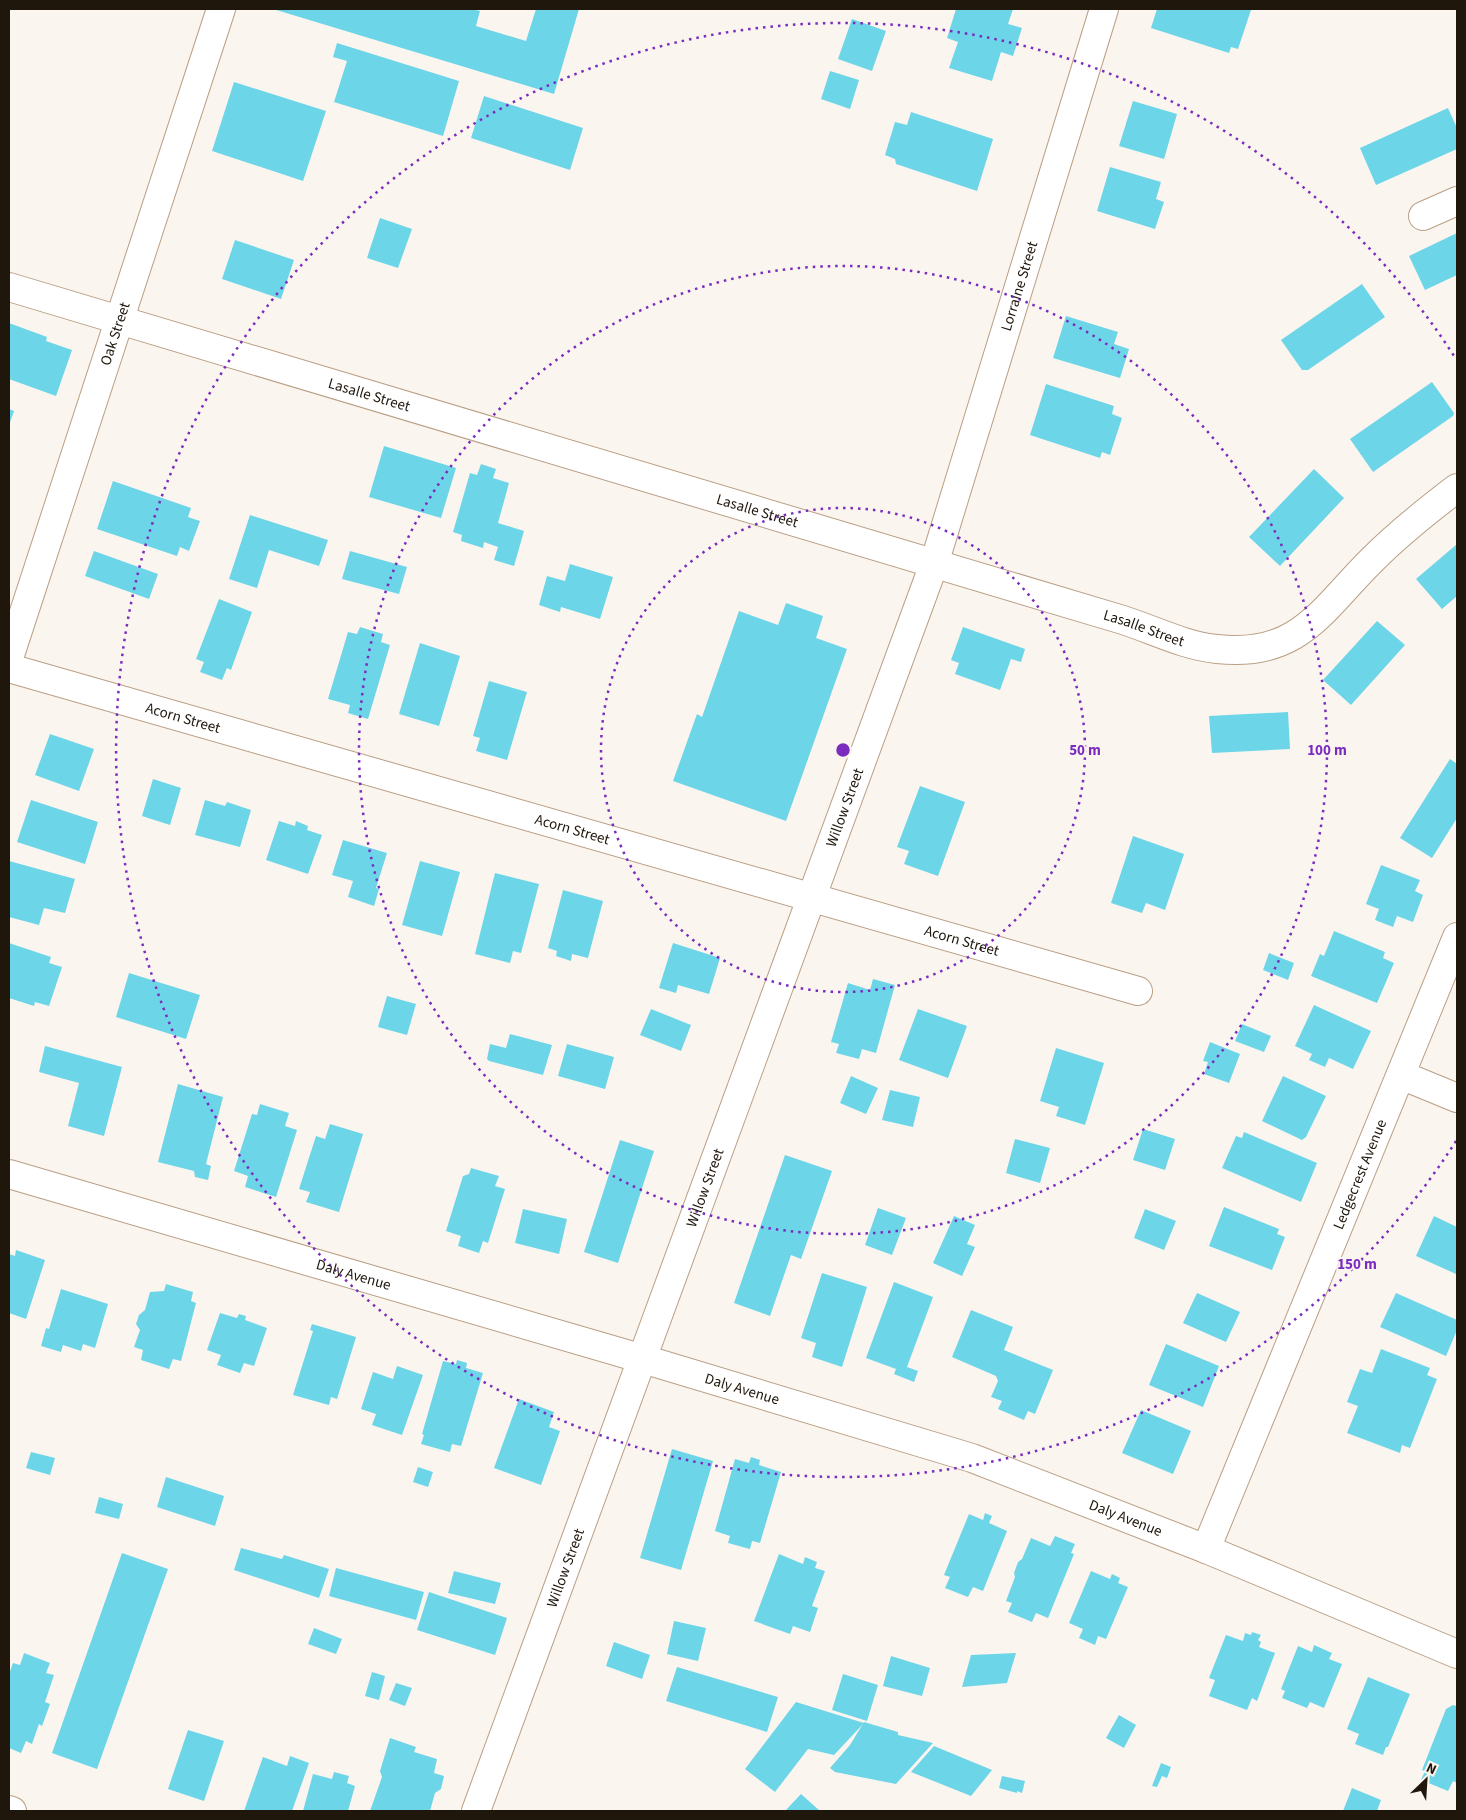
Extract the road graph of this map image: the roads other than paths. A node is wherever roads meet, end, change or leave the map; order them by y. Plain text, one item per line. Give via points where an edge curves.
1 (221, 9) edge
2 (1104, 9) edge
3 (1457, 201) edge
4 (1423, 216) dead end
5 (9, 287) edge
6 (119, 320) junction
7 (1457, 488) edge
8 (934, 564) junction
9 (9, 658) edge
10 (9, 668) edge
11 (811, 897) junction
12 (1457, 937) edge
13 (1138, 991) dead end
14 (1401, 1075) junction
15 (1457, 1098) edge
16 (9, 1174) edge
17 (643, 1359) junction
18 (1206, 1549) junction
19 (1457, 1654) edge
20 (476, 1811) edge

1 - 6 street, Oak Street
2 - 8 street, Lorraine Street
3 - 4 street
5 - 6 street, Lasalle Street
6 - 8 street, Lasalle Street
6 - 9 street, Oak Street
7 - 8 street, Lasalle Street via 1381,551 1307,627 1284,641 1257,648 1233,650 1196,645
8 - 11 street, Willow Street
10 - 11 street, Acorn Street
11 - 13 street, Acorn Street
11 - 17 street, Willow Street
12 - 14 street, Ledgecrest Avenue
14 - 15 street
14 - 18 street, Ledgecrest Avenue
16 - 17 street, Daly Avenue
17 - 18 street, Daly Avenue via 972,1458
17 - 20 street, Willow Street
18 - 19 street, Daly Avenue

